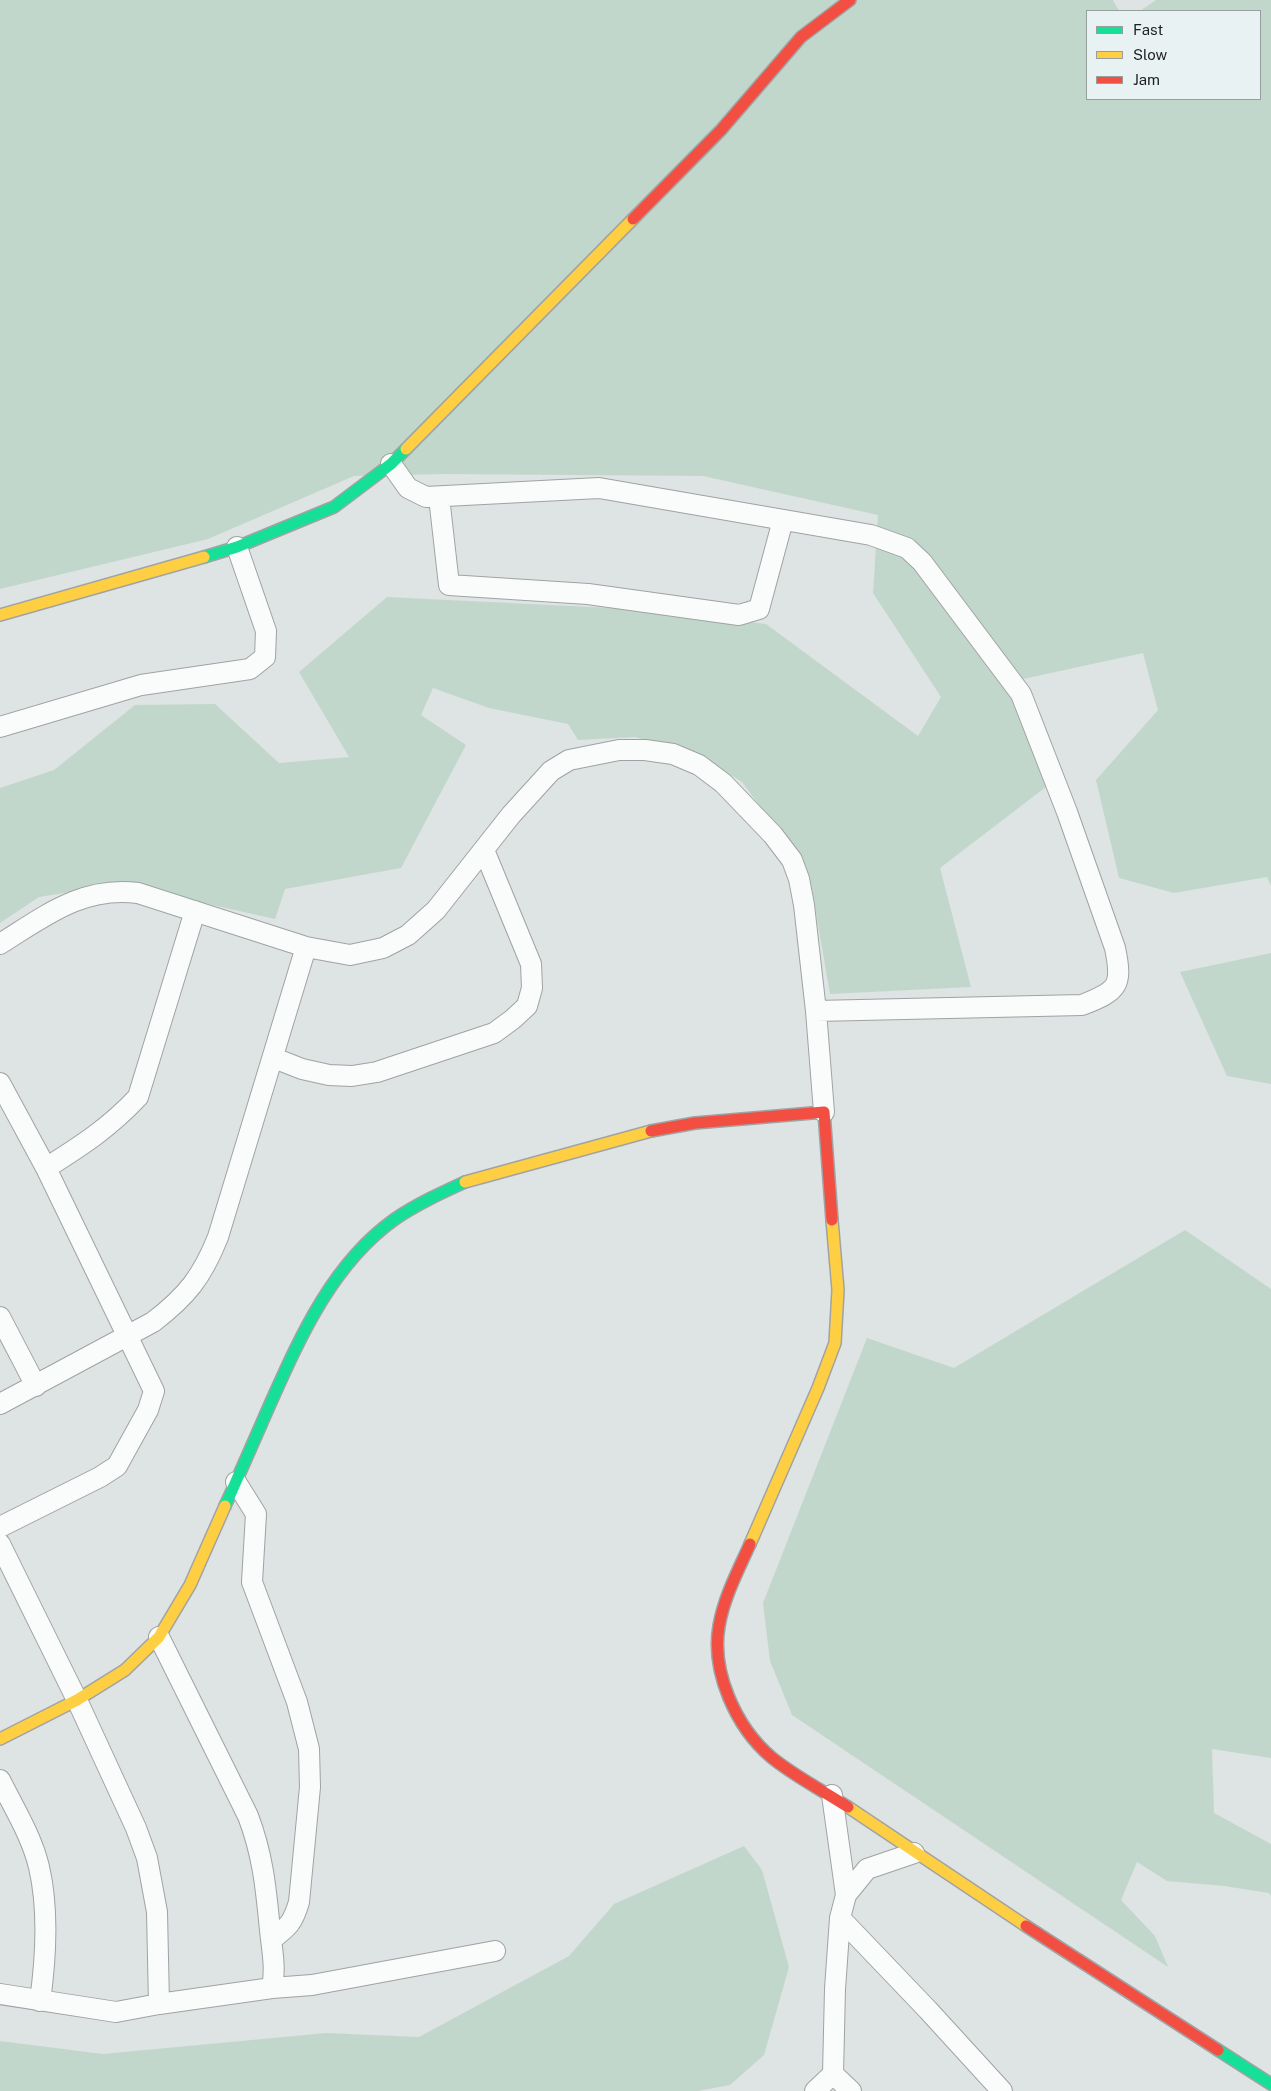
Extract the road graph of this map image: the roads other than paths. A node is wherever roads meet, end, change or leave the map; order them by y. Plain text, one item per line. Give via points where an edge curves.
1 (850, 0) edge
2 (391, 464) junction
3 (439, 497) junction
4 (783, 520) junction
5 (237, 547) junction
6 (0, 615) edge
7 (0, 727) edge
8 (484, 850) junction
9 (195, 911) junction
10 (0, 944) edge
11 (306, 947) junction
12 (816, 1011) junction
13 (274, 1058) junction
14 (0, 1083) edge
15 (824, 1112) junction
16 (46, 1168) junction
17 (0, 1317) edge
18 (127, 1336) junction
19 (36, 1386) junction
20 (0, 1404) edge
21 (236, 1482) junction
22 (0, 1527) edge
23 (0, 1544) edge
24 (159, 1637) junction
25 (78, 1700) junction
26 (0, 1738) edge
27 (0, 1780) edge
28 (832, 1795) junction
29 (914, 1853) junction
30 (846, 1895) junction
31 (840, 1918) junction
32 (271, 1940) junction
33 (495, 1951) dead end
34 (272, 1988) junction
35 (0, 1994) edge
36 (40, 2001) junction
37 (159, 2004) junction
38 (833, 2074) junction
39 (1271, 2084) edge
40 (815, 2091) edge
41 (851, 2091) edge
42 (1002, 2091) edge

1 - 2 street via 801,37 721,130
2 - 3 street via 408,488 426,497
2 - 5 street via 334,507
3 - 4 street via 599,488
3 - 4 street via 449,585 588,594 739,615 759,609
4 - 12 street via 872,535 907,548 922,562 966,624 1003,668 1021,694 1037,732 1116,948 1120,972 1115,988 1082,1004
5 - 6 street
5 - 7 street via 266,631 265,657 250,669 142,685
8 - 11 street via 436,910 408,935 383,948 350,956
8 - 12 street via 531,792 551,771 569,760 619,750 645,750 673,754 699,765 723,783 792,860 804,905
8 - 13 street via 531,964 532,988 527,1006 494,1033 377,1072 329,1075
9 - 10 street via 138,893 95,894 58,908
9 - 11 street
9 - 16 street via 138,1097 98,1135
11 - 13 street
12 - 15 street
13 - 18 street via 207,1264 192,1287 174,1305 153,1322
14 - 16 street
15 - 21 street via 695,1122 642,1132 465,1182 426,1200 394,1220 361,1250 330,1286 293,1353
15 - 28 street via 838,1290 835,1343 725,1600 718,1632 719,1667 731,1702 749,1733 776,1762
16 - 18 street
17 - 19 street
18 - 19 street
18 - 22 street via 154,1391 148,1410 117,1466
19 - 20 street
21 - 24 street via 190,1585
21 - 32 street via 256,1514 252,1582 296,1702 308,1749 310,1787 299,1902 294,1919
23 - 25 street
24 - 25 street via 126,1670
24 - 32 street via 259,1844
25 - 26 street
25 - 37 street via 147,1858 157,1912
27 - 36 street via 39,1867 45,1922 44,1978
28 - 29 street
28 - 30 street
29 - 30 street via 867,1868
29 - 39 street
30 - 31 street
31 - 38 street
31 - 42 street
32 - 34 street via 275,1971
33 - 34 street via 321,1983
34 - 37 street
35 - 36 street
36 - 37 street via 116,2012
38 - 40 street
38 - 41 street

